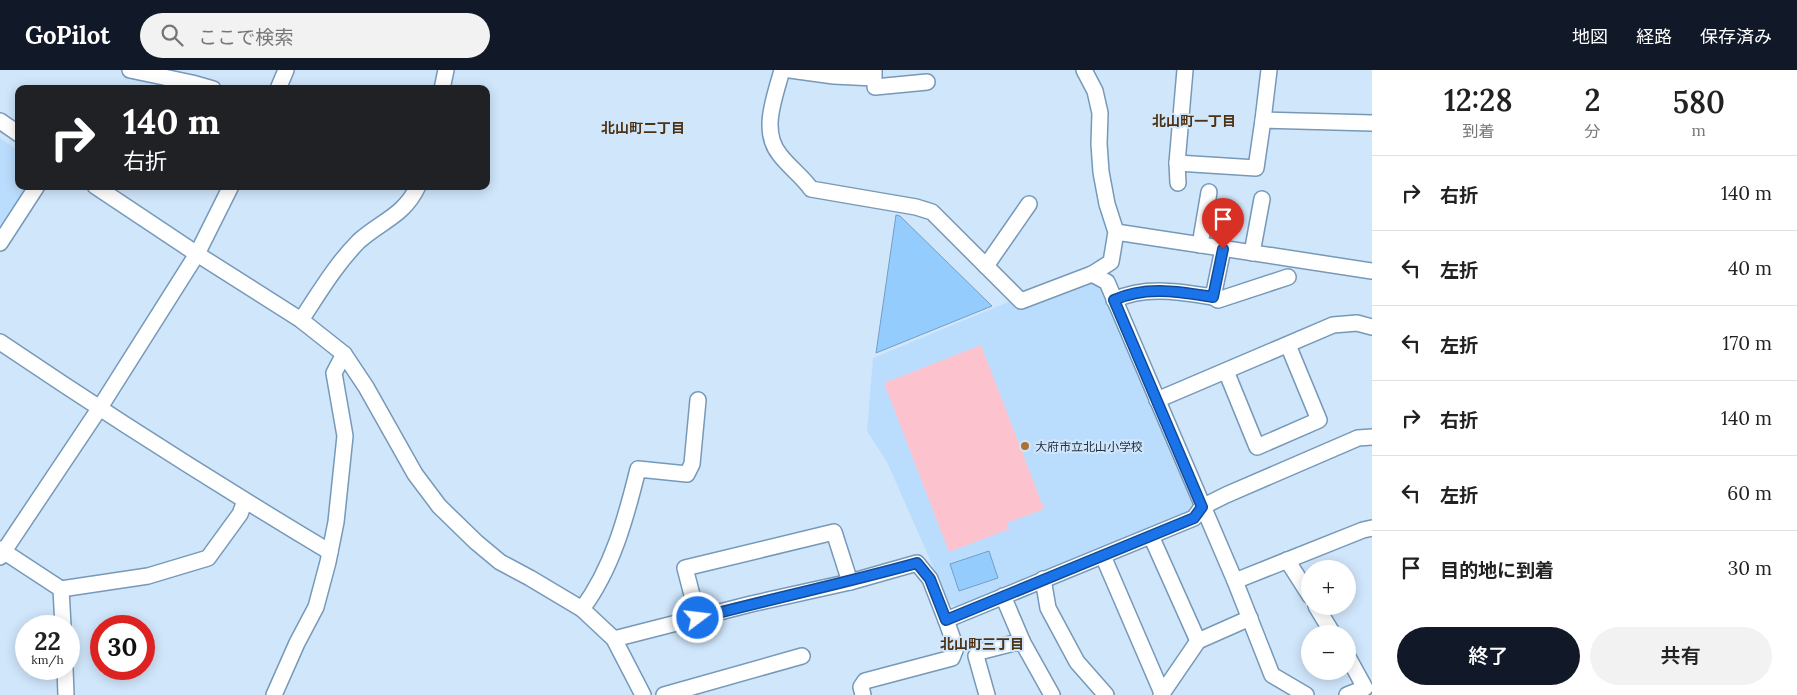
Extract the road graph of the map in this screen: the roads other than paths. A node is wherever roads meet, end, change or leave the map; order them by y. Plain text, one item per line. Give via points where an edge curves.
1 (130, 70) edge
2 (286, 70) edge
3 (446, 70) edge
4 (782, 70) edge
5 (790, 70) edge
6 (874, 70) edge
7 (1084, 70) edge
8 (1185, 70) edge
9 (1269, 70) edge
10 (926, 82) dead end
11 (199, 85) edge
12 (280, 85) edge
13 (443, 85) edge
14 (876, 87) dead end
15 (1263, 120) junction
16 (0, 121) edge
17 (1372, 123) edge
18 (15, 131) edge
19 (1177, 163) junction
20 (1178, 183) dead end
21 (34, 190) edge
22 (101, 190) edge
23 (230, 190) edge
24 (416, 190) edge
25 (1208, 192) dead end
26 (1262, 199) dead end
27 (1029, 204) dead end
28 (1116, 232) junction
29 (0, 243) edge
30 (1200, 245) junction
31 (1223, 249) junction
32 (1252, 253) junction
33 (197, 254) junction
34 (986, 266) junction
35 (1372, 271) edge
36 (1092, 274) junction
37 (1288, 276) dead end
38 (1213, 297) junction
39 (1114, 300) junction
40 (301, 320) junction
41 (1372, 327) edge
42 (0, 342) edge
43 (1288, 345) junction
44 (344, 354) junction
45 (1226, 371) junction
46 (698, 400) dead end
47 (1157, 400) junction
48 (99, 409) junction
49 (1372, 437) edge
50 (245, 501) junction
51 (1202, 507) junction
52 (1372, 528) edge
53 (1151, 536) junction
54 (1, 552) edge
55 (330, 552) junction
56 (1103, 556) junction
57 (1288, 560) junction
58 (1043, 579) junction
59 (1235, 581) junction
60 (1301, 581) edge
61 (850, 582) junction
62 (61, 589) junction
63 (1003, 596) junction
64 (582, 609) junction
65 (62, 615) edge
66 (698, 618) junction
67 (1250, 618) junction
68 (946, 620) junction
69 (614, 639) junction
70 (1022, 641) junction
71 (1198, 641) junction
72 (802, 656) dead end
73 (1356, 672) edge
74 (65, 680) edge
75 (1161, 694) edge
76 (66, 695) edge
77 (274, 695) edge
78 (643, 695) edge
79 (664, 695) edge
80 (864, 695) edge
81 (987, 695) edge
82 (1052, 695) edge
83 (1106, 695) edge
84 (1306, 695) edge
85 (1347, 695) edge

1 - 11 street
2 - 12 street
3 - 13 street
4 - 34 street via 770,119 770,136 778,154 811,189 916,206 932,212
5 - 6 street via 874,78
7 - 28 street via 1095,91 1100,113 1101,172
8 - 19 street
9 - 15 street
10 - 14 street
15 - 17 street
15 - 19 street via 1256,168
16 - 18 street
19 - 20 street
21 - 29 street
22 - 33 street
23 - 33 street
24 - 40 street via 401,211 359,241
25 - 30 street
26 - 32 street
27 - 34 street
28 - 30 street
28 - 36 street via 1111,262
30 - 31 street
31 - 32 street
31 - 38 street
32 - 35 street
33 - 40 street
33 - 48 street
34 - 36 street via 1021,301
36 - 39 street via 1107,282
37 - 38 street via 1218,300
38 - 39 street via 1156,291 1126,294
39 - 47 street
40 - 44 street
41 - 43 street via 1357,323 1333,325
42 - 48 street
43 - 45 street
43 - 45 street via 1319,420 1257,447
44 - 55 street via 334,373 345,436
44 - 64 street via 415,474 439,506 487,553
45 - 47 street
46 - 64 street via 692,464 687,474 638,469 629,507 602,578
47 - 51 street
48 - 50 street
48 - 54 street
49 - 51 street via 1358,438
50 - 55 street
50 - 62 street via 240,514 208,558 148,576
51 - 53 street via 1194,518
51 - 59 street
52 - 57 street
53 - 56 street
53 - 71 street
54 - 62 street
55 - 77 street via 316,607
56 - 58 street
56 - 75 street
57 - 59 street
57 - 60 street
58 - 63 street
58 - 83 street via 1048,608 1077,662
59 - 67 street
61 - 66 street
61 - 66 street via 834,532 685,568
61 - 68 street via 917,563 930,579
62 - 65 street
63 - 68 street
63 - 70 street
64 - 69 street
66 - 69 street
67 - 71 street
67 - 84 street via 1272,675
68 - 80 street via 956,648 952,658 865,681 861,687
69 - 78 street
70 - 81 street via 979,652 976,656
70 - 82 street
71 - 75 street
72 - 79 street
73 - 85 street via 1365,688
74 - 76 street

